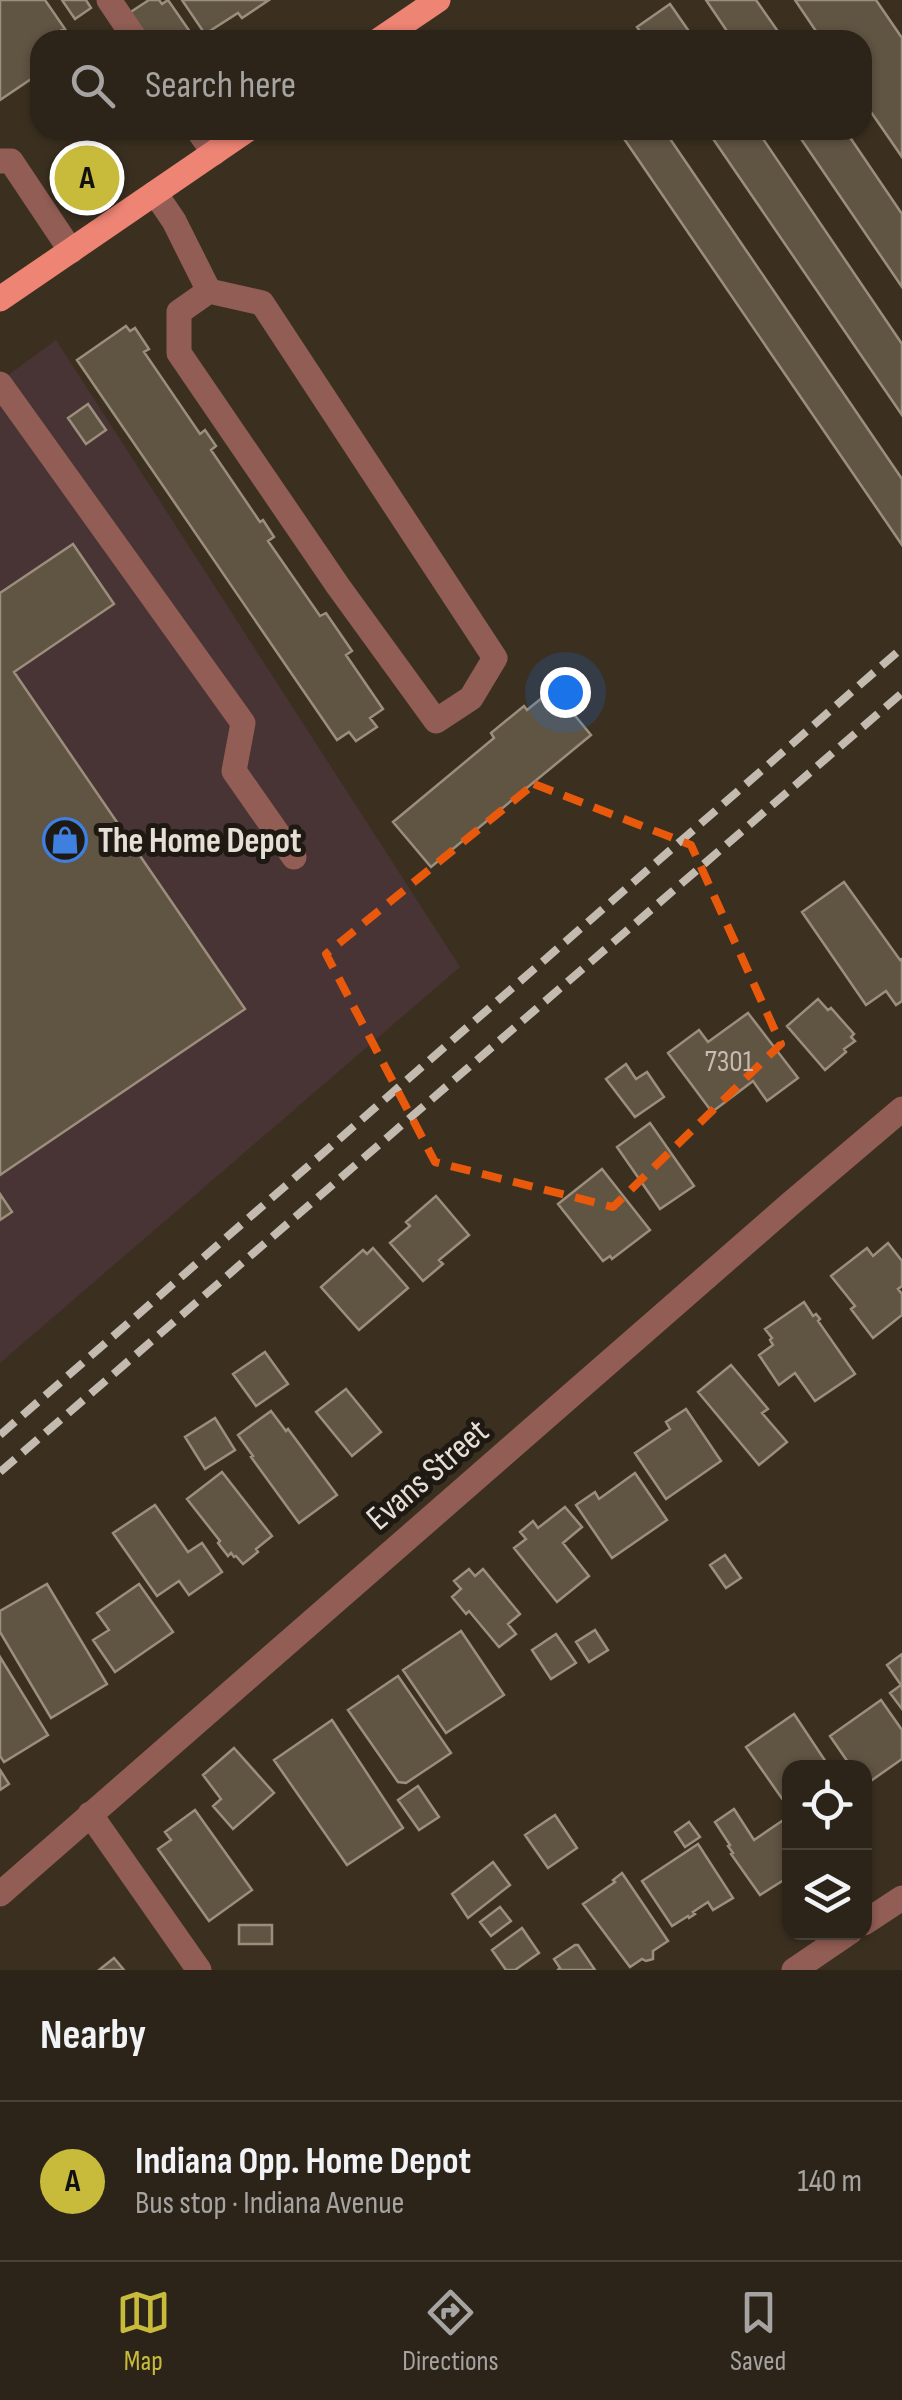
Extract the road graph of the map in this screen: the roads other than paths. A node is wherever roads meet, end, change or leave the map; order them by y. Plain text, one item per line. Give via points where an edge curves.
1 (109, 0) edge
2 (430, 2) edge
3 (129, 30) edge
4 (392, 30) edge
5 (205, 140) edge
6 (233, 140) edge
7 (214, 153) junction
8 (0, 160) edge
9 (155, 193) junction
10 (71, 250) junction
11 (209, 291) junction
12 (0, 299) edge
13 (0, 384) edge
14 (294, 857) dead end
15 (902, 1110) edge
16 (90, 1814) junction
17 (0, 1894) edge
18 (902, 1898) edge
19 (872, 1918) edge
20 (838, 1940) edge
21 (199, 1970) edge
22 (794, 1970) edge

1 - 3 street
2 - 4 main road
5 - 7 street
6 - 7 main road
7 - 9 main road
8 - 10 street via 11,161
9 - 10 main road
9 - 11 street
10 - 12 main road
11 - 11 street via 179,312 179,353 436,721 470,698 496,658 262,303
13 - 14 street via 243,722 234,771
15 - 16 street, Evans Street
16 - 17 street, Evans Street
16 - 21 street
18 - 19 street
20 - 22 street

